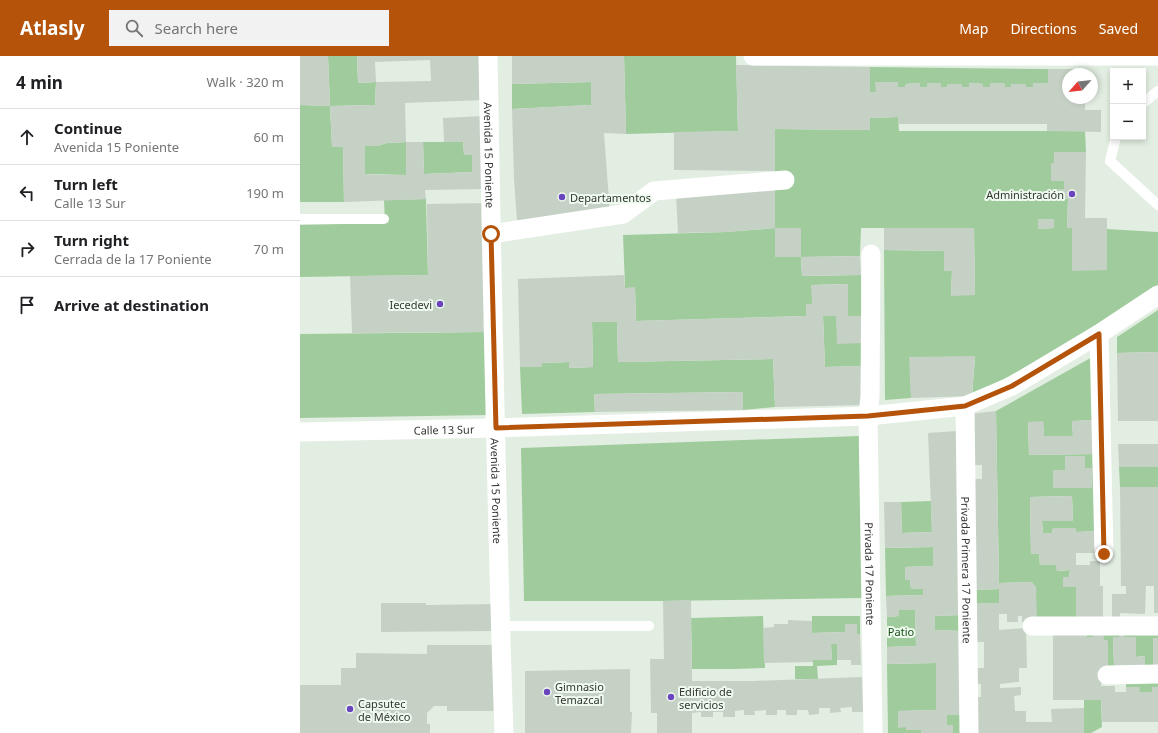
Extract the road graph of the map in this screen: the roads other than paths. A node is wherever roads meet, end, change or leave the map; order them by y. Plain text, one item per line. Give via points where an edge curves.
1 (488, 56) edge
2 (754, 56) edge
3 (1158, 56) edge
4 (1158, 91) edge
5 (1146, 101) edge
6 (1115, 140) edge
7 (785, 180) dead end
8 (1158, 205) edge
9 (300, 219) edge
10 (384, 219) dead end
11 (491, 234) junction
12 (871, 254) dead end
13 (1158, 295) edge
14 (1099, 334) junction
15 (965, 406) junction
16 (868, 416) junction
17 (496, 428) junction
18 (300, 432) edge
19 (1104, 554) dead end
20 (501, 626) junction
21 (650, 626) dead end
22 (1032, 626) dead end
23 (1158, 626) edge
24 (1158, 674) edge
25 (1107, 675) dead end
26 (504, 733) edge
27 (873, 733) edge
28 (968, 733) edge

1 - 11 street, Avenida 15 Poniente
2 - 3 street
4 - 5 lane
6 - 8 lane via 1110,161
7 - 11 street via 654,191 623,214
9 - 10 lane
11 - 17 street, Avenida 15 Poniente
12 - 16 street, Privada 17 Poniente
13 - 14 street, Calle 13 Sur
14 - 15 street, Calle 13 Sur via 1012,386
14 - 19 street
15 - 16 street, Calle 13 Sur
15 - 28 street, Privada Primera 17 Poniente
16 - 17 street, Calle 13 Sur
16 - 27 street, Privada 17 Poniente
17 - 18 street, Calle 13 Sur
17 - 20 street, Avenida 15 Poniente
20 - 21 lane
20 - 26 street, Avenida 15 Poniente
22 - 23 street
24 - 25 street

